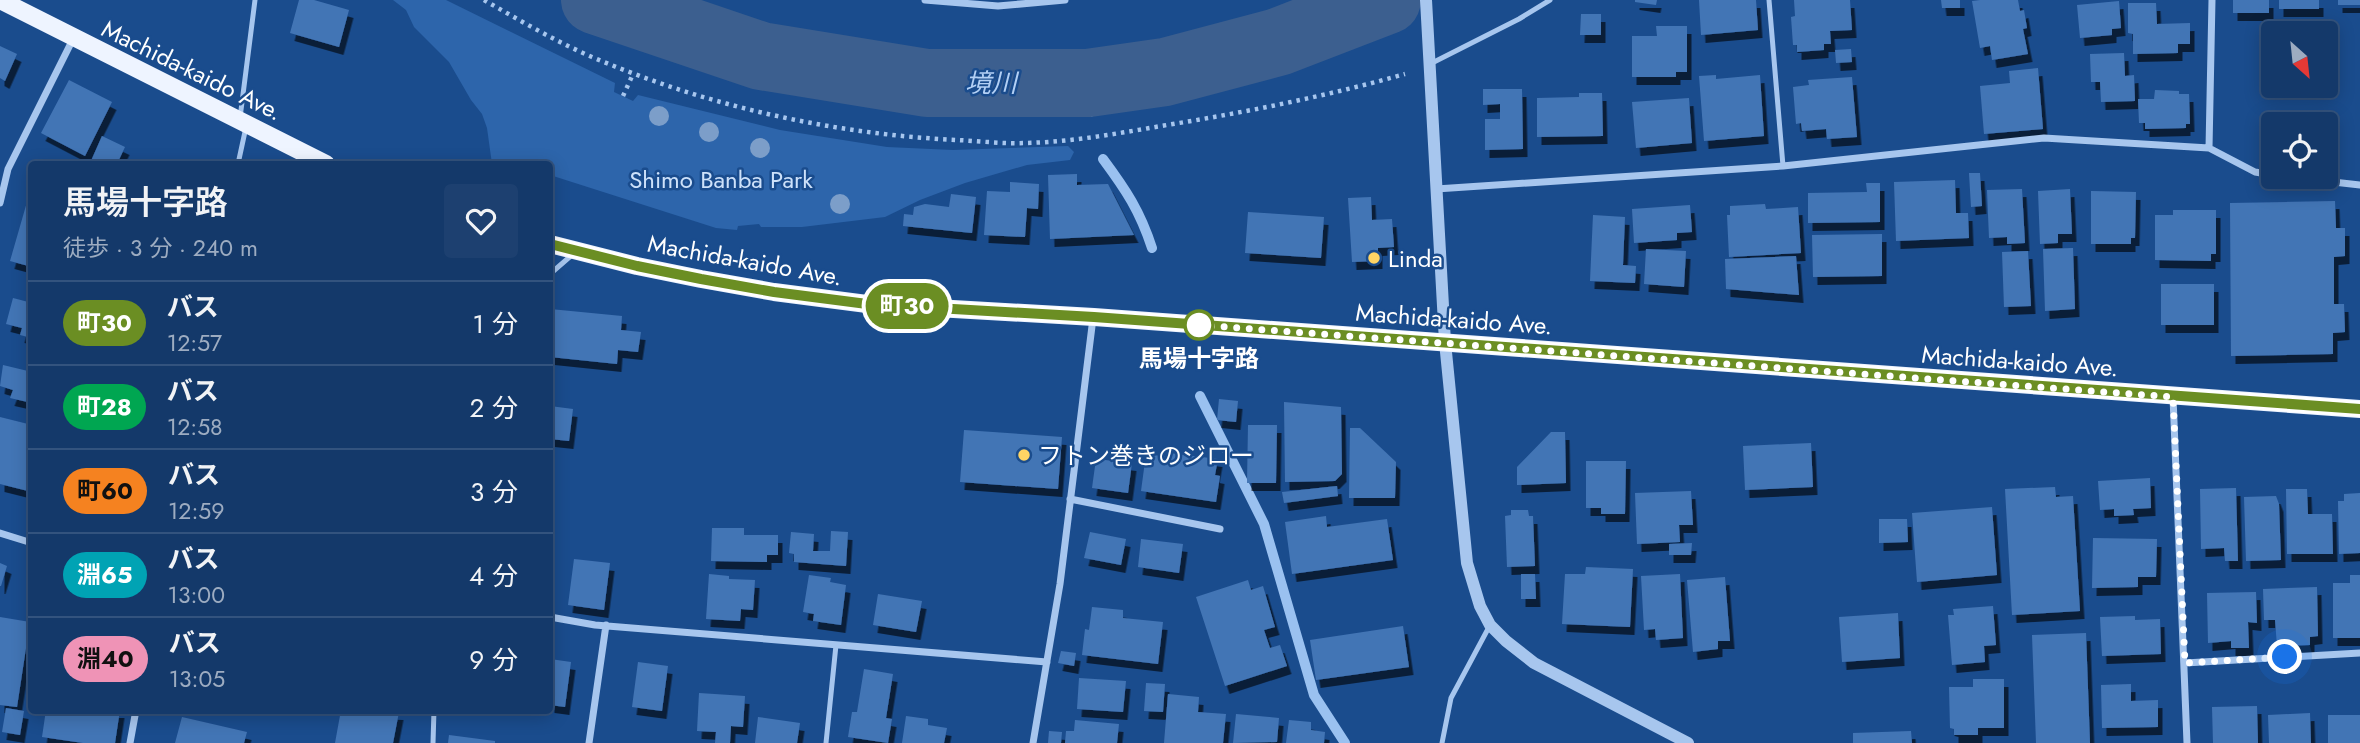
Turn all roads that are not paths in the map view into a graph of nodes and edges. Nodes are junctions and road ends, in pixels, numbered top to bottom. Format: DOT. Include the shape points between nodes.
graph roads {
  1 [pos="0,0"];
  2 [pos="255,0"];
  3 [pos="925,0"];
  4 [pos="1065,0"];
  5 [pos="1426,0"];
  6 [pos="1550,0"];
  7 [pos="1769,0"];
  8 [pos="2212,0"];
  9 [pos="73,39"];
  10 [pos="1429,65"];
  11 [pos="243,122"];
  12 [pos="2209,148"];
  13 [pos="238,161"];
  14 [pos="317,161"];
  15 [pos="1783,166"];
  16 [pos="2261,173"];
  17 [pos="2338,183"];
  18 [pos="2360,186"];
  19 [pos="1436,190"];
  20 [pos="0,203"];
  21 [pos="553,245"];
  22 [pos="575,251"];
  23 [pos="553,271"];
  24 [pos="1094,317"];
  25 [pos="1445,342"];
  26 [pos="2173,397"];
  27 [pos="2360,409"];
  28 [pos="1070,499"];
  29 [pos="1220,529"];
  30 [pos="0,533"];
  31 [pos="28,542"];
  32 [pos="553,617"];
  33 [pos="606,625"];
  34 [pos="1490,625"];
  35 [pos="836,645"];
  36 [pos="2360,653"];
  37 [pos="1047,662"];
  38 [pos="2185,663"];
  39 [pos="135,714"];
  40 [pos="434,714"];
  41 [pos="130,743"];
  42 [pos="433,743"];
  43 [pos="589,743"];
  44 [pos="826,743"];
  45 [pos="1033,743"];
  46 [pos="1442,743"];
  47 [pos="1688,743"];
  48 [pos="2187,743"];
  1 -- 9 [label="main road, Machida-kaido Ave."];
  2 -- 11 [label="lane"];
  3 -- 4 [label="street" via="998,6"];
  5 -- 10 [label="street"];
  6 -- 10 [label="lane"];
  7 -- 15 [label="lane"];
  8 -- 12 [label="street"];
  9 -- 11 [label="main road, Machida-kaido Ave."];
  9 -- 20 [label="street" via="8,169"];
  10 -- 19 [label="street"];
  11 -- 13 [label="lane"];
  11 -- 14 [label="main road, Machida-kaido Ave."];
  12 -- 15 [label="street" via="2045,138"];
  12 -- 16 [label="street"];
  15 -- 19 [label="street"];
  17 -- 18 [label="street"];
  19 -- 25 [label="street"];
  21 -- 22 [label="main road, Machida-kaido Ave."];
  22 -- 23 [label="lane"];
  22 -- 24 [label="main road, Machida-kaido Ave." via="774,292 867,304"];
  24 -- 25 [label="main road, Machida-kaido Ave."];
  24 -- 28 [label="street"];
  25 -- 26 [label="main road, Machida-kaido Ave."];
  25 -- 34 [label="street" via="1467,563"];
  26 -- 27 [label="main road, Machida-kaido Ave."];
  26 -- 38 [label="street"];
  28 -- 29 [label="street"];
  28 -- 37 [label="street"];
  30 -- 31 [label="street"];
  32 -- 33 [label="street"];
  33 -- 35 [label="street"];
  33 -- 43 [label="street"];
  34 -- 46 [label="lane" via="1451,698"];
  34 -- 47 [label="street" via="1534,663"];
  35 -- 37 [label="street"];
  35 -- 44 [label="lane"];
  36 -- 38 [label="street"];
  37 -- 45 [label="street"];
  38 -- 48 [label="street"];
  39 -- 41 [label="street"];
  40 -- 42 [label="lane"];
}
